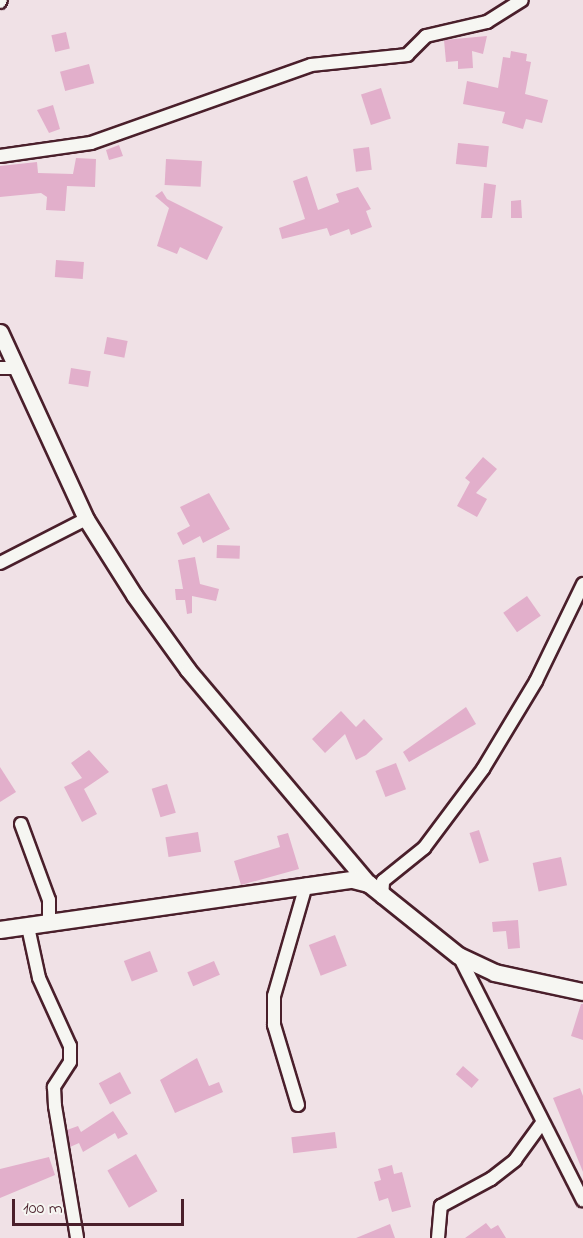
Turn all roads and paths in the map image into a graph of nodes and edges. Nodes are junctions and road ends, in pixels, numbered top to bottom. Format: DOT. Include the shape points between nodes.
graph roads {
  1 [pos="522,0"];
  2 [pos="0,156"];
  3 [pos="0,332"];
  4 [pos="8,368"];
  5 [pos="86,519"];
  6 [pos="0,563"];
  7 [pos="583,585"];
  8 [pos="21,824"];
  9 [pos="369,884"];
  10 [pos="306,885"];
  11 [pos="382,897"];
  12 [pos="49,924"];
  13 [pos="28,927"];
  14 [pos="0,930"];
  15 [pos="459,956"];
  16 [pos="583,992"];
  17 [pos="298,1105"];
  18 [pos="542,1123"];
  19 [pos="583,1200"];
  20 [pos="77,1238"];
  21 [pos="438,1238"];
  1 -- 2 [label="street" via="487,22 426,36 407,55 311,65 101,140"];
  3 -- 4 [label="street"];
  4 -- 5 [label="street"];
  5 -- 6 [label="street"];
  5 -- 9 [label="street" via="188,670"];
  7 -- 11 [label="street" via="536,681 483,769 424,848 383,881"];
  8 -- 12 [label="street" via="50,900"];
  9 -- 10 [label="main road" via="353,880"];
  9 -- 11 [label="main road"];
  10 -- 12 [label="main road"];
  10 -- 17 [label="street" via="274,996 274,1025"];
  11 -- 15 [label="main road"];
  12 -- 13 [label="main road"];
  13 -- 14 [label="main road"];
  13 -- 20 [label="street" via="39,978 70,1046 70,1062 54,1087"];
  15 -- 16 [label="main road" via="495,973"];
  15 -- 18 [label="street"];
  18 -- 19 [label="street"];
  18 -- 21 [label="street" via="515,1160 491,1179 441,1206"];
}
